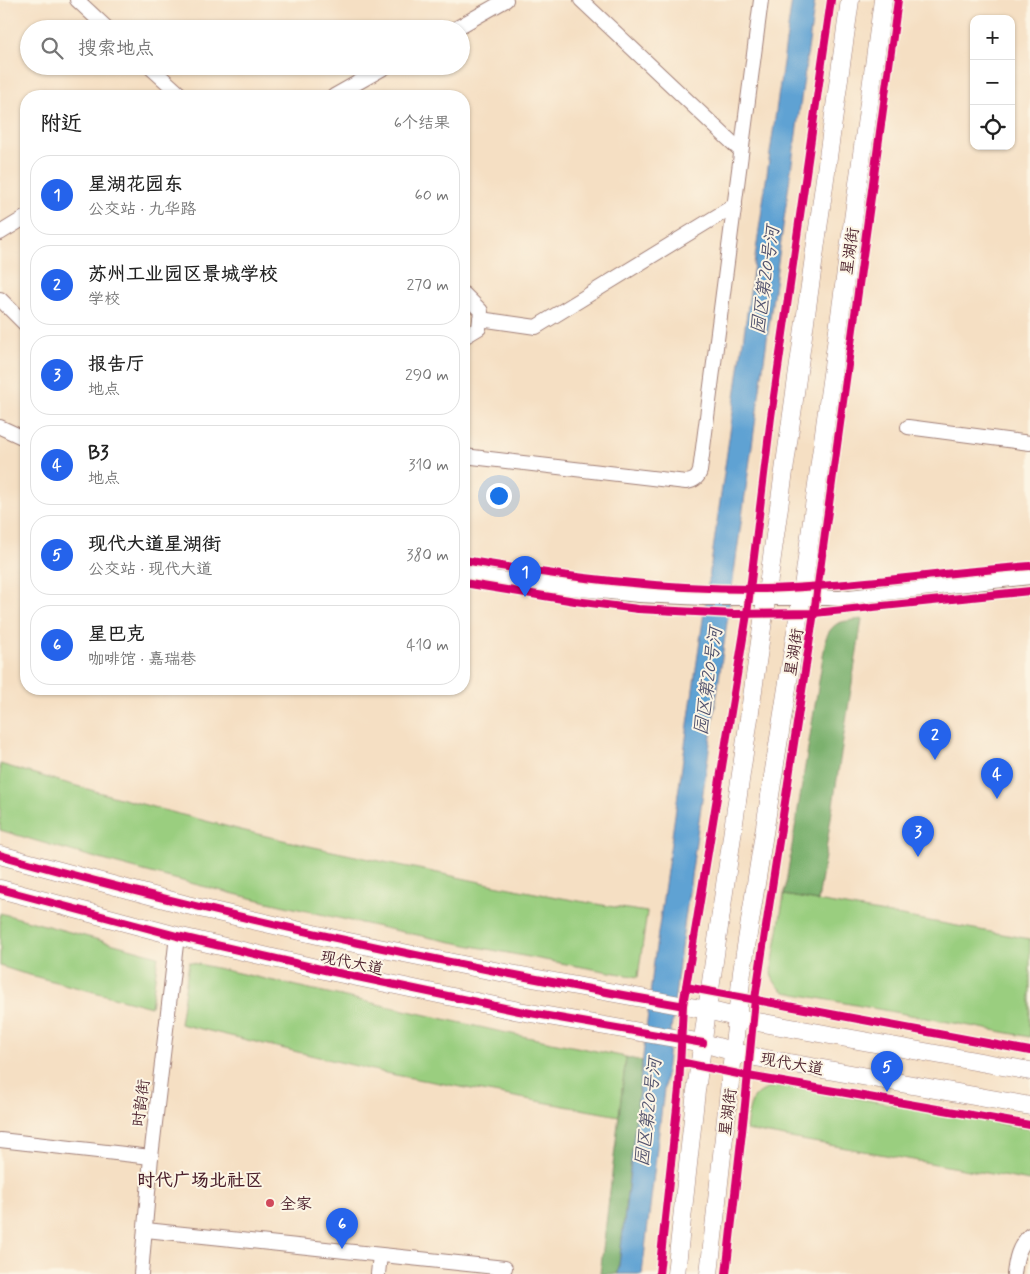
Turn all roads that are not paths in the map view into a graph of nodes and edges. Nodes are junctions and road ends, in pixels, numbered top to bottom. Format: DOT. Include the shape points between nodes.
graph roads {
  1 [pos="77,0"];
  2 [pos="506,0"];
  3 [pos="581,0"];
  4 [pos="761,0"];
  5 [pos="850,0"];
  6 [pos="883,0"];
  7 [pos="98,20"];
  8 [pos="470,20"];
  9 [pos="159,75"];
  10 [pos="372,75"];
  11 [pos="175,90"];
  12 [pos="345,90"];
  13 [pos="741,151"];
  14 [pos="735,205"];
  15 [pos="20,221"];
  16 [pos="0,233"];
  17 [pos="0,300"];
  18 [pos="470,300"];
  19 [pos="20,319"];
  20 [pos="480,319"];
  21 [pos="470,333"];
  22 [pos="0,427"];
  23 [pos="908,427"];
  24 [pos="20,436"];
  25 [pos="1030,443"];
  26 [pos="470,457"];
  27 [pos="470,573"];
  28 [pos="1030,577"];
  29 [pos="766,598"];
  30 [pos="801,599"];
  31 [pos="0,855"];
  32 [pos="0,889"];
  33 [pos="177,936"];
  34 [pos="707,1010"];
  35 [pos="737,1018"];
  36 [pos="703,1043"];
  37 [pos="733,1051"];
  38 [pos="1030,1071"];
  39 [pos="1030,1106"];
  40 [pos="0,1140"];
  41 [pos="151,1157"];
  42 [pos="146,1230"];
  43 [pos="1030,1236"];
  44 [pos="380,1255"];
  45 [pos="505,1268"];
  46 [pos="141,1274"];
  47 [pos="378,1274"];
  48 [pos="676,1274"];
  49 [pos="708,1274"];
  50 [pos="1014,1274"];
  1 -- 7 [label="street"];
  2 -- 8 [label="street"];
  3 -- 13 [label="street"];
  4 -- 13 [label="street"];
  5 -- 29 [label="main road, 星湖街"];
  6 -- 30 [label="main road, 星湖街"];
  9 -- 11 [label="street"];
  10 -- 12 [label="street"];
  13 -- 14 [label="street"];
  14 -- 20 [label="street" via="536,327"];
  14 -- 26 [label="street" via="698,477 686,482"];
  15 -- 16 [label="street"];
  17 -- 19 [label="street"];
  18 -- 20 [label="street" via="481,311"];
  20 -- 21 [label="street" via="479,328"];
  22 -- 24 [label="street"];
  23 -- 25 [label="street"];
  27 -- 29 [label="street" via="639,595"];
  28 -- 30 [label="street" via="840,598"];
  29 -- 30 [label="street"];
  29 -- 34 [label="main road, 星湖街"];
  30 -- 35 [label="main road, 星湖街"];
  31 -- 34 [label="main road, 现代大道" via="290,929"];
  32 -- 33 [label="main road, 现代大道"];
  33 -- 36 [label="main road, 现代大道" via="519,1011"];
  33 -- 41 [label="street, 时韵街"];
  34 -- 35 [label="main road, 现代大道"];
  34 -- 36 [label="main road, 星湖街"];
  35 -- 37 [label="main road, 星湖街"];
  35 -- 38 [label="main road, 现代大道"];
  36 -- 37 [label="main road, 现代大道"];
  36 -- 48 [label="main road, 星湖街"];
  37 -- 39 [label="main road, 现代大道"];
  37 -- 49 [label="main road, 星湖街"];
  40 -- 41 [label="street"];
  41 -- 42 [label="street, 时韵街"];
  42 -- 44 [label="street"];
  42 -- 46 [label="street, 时韵街"];
  43 -- 50 [label="street" via="1018,1252"];
  44 -- 45 [label="street"];
  44 -- 47 [label="street"];
}
